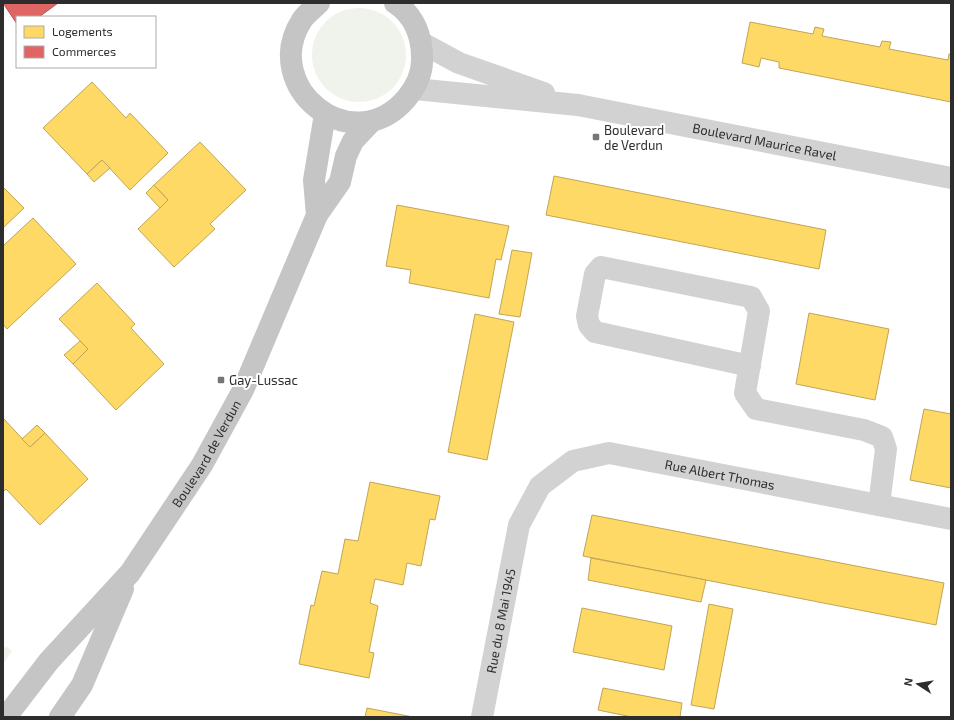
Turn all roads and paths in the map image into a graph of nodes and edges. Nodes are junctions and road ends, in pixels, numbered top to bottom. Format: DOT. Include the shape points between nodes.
graph roads {
  1 [pos="319,3"];
  2 [pos="399,4"];
  3 [pos="422,43"];
  4 [pos="415,89"];
  5 [pos="578,105"];
  6 [pos="325,114"];
  7 [pos="372,121"];
  8 [pos="951,178"];
  9 [pos="317,215"];
  10 [pos="750,366"];
  11 [pos="879,505"];
  12 [pos="951,519"];
  13 [pos="519,525"];
  14 [pos="130,573"];
  15 [pos="6,717"];
  16 [pos="60,717"];
  17 [pos="482,717"];
  1 -- 6 [label="main road" via="302,20 293,44 292,60 295,76 302,91 312,104"];
  2 -- 3 [label="main road" via="415,23"];
  3 -- 4 [label="main road" via="423,66"];
  3 -- 5 [label="street, Boulevard Maurice Ravel" via="459,63"];
  4 -- 5 [label="street, Boulevard Maurice Ravel"];
  4 -- 7 [label="main road" via="397,110"];
  5 -- 8 [label="street, Boulevard Maurice Ravel"];
  6 -- 7 [label="main road" via="350,122"];
  6 -- 9 [label="main road, Boulevard de Verdun" via="314,180"];
  7 -- 9 [label="main road, Boulevard de Verdun" via="354,141 346,156 340,182"];
  9 -- 14 [label="main road, Boulevard de Verdun" via="243,390 202,464"];
  10 -- 10 [label="street" via="758,310 751,297 601,267 595,274 587,316 589,325 596,332"];
  10 -- 11 [label="street" via="745,393 756,408 864,430 882,437 886,449"];
  11 -- 12 [label="street, Rue Albert Thomas"];
  11 -- 13 [label="street, Rue Albert Thomas" via="609,453 573,461 540,486"];
  13 -- 17 [label="street, Rue du 8 Mai 1945"];
  14 -- 15 [label="main road, Boulevard de Verdun" via="49,660"];
  14 -- 16 [label="main road, Boulevard de Verdun" via="82,685"];
}
